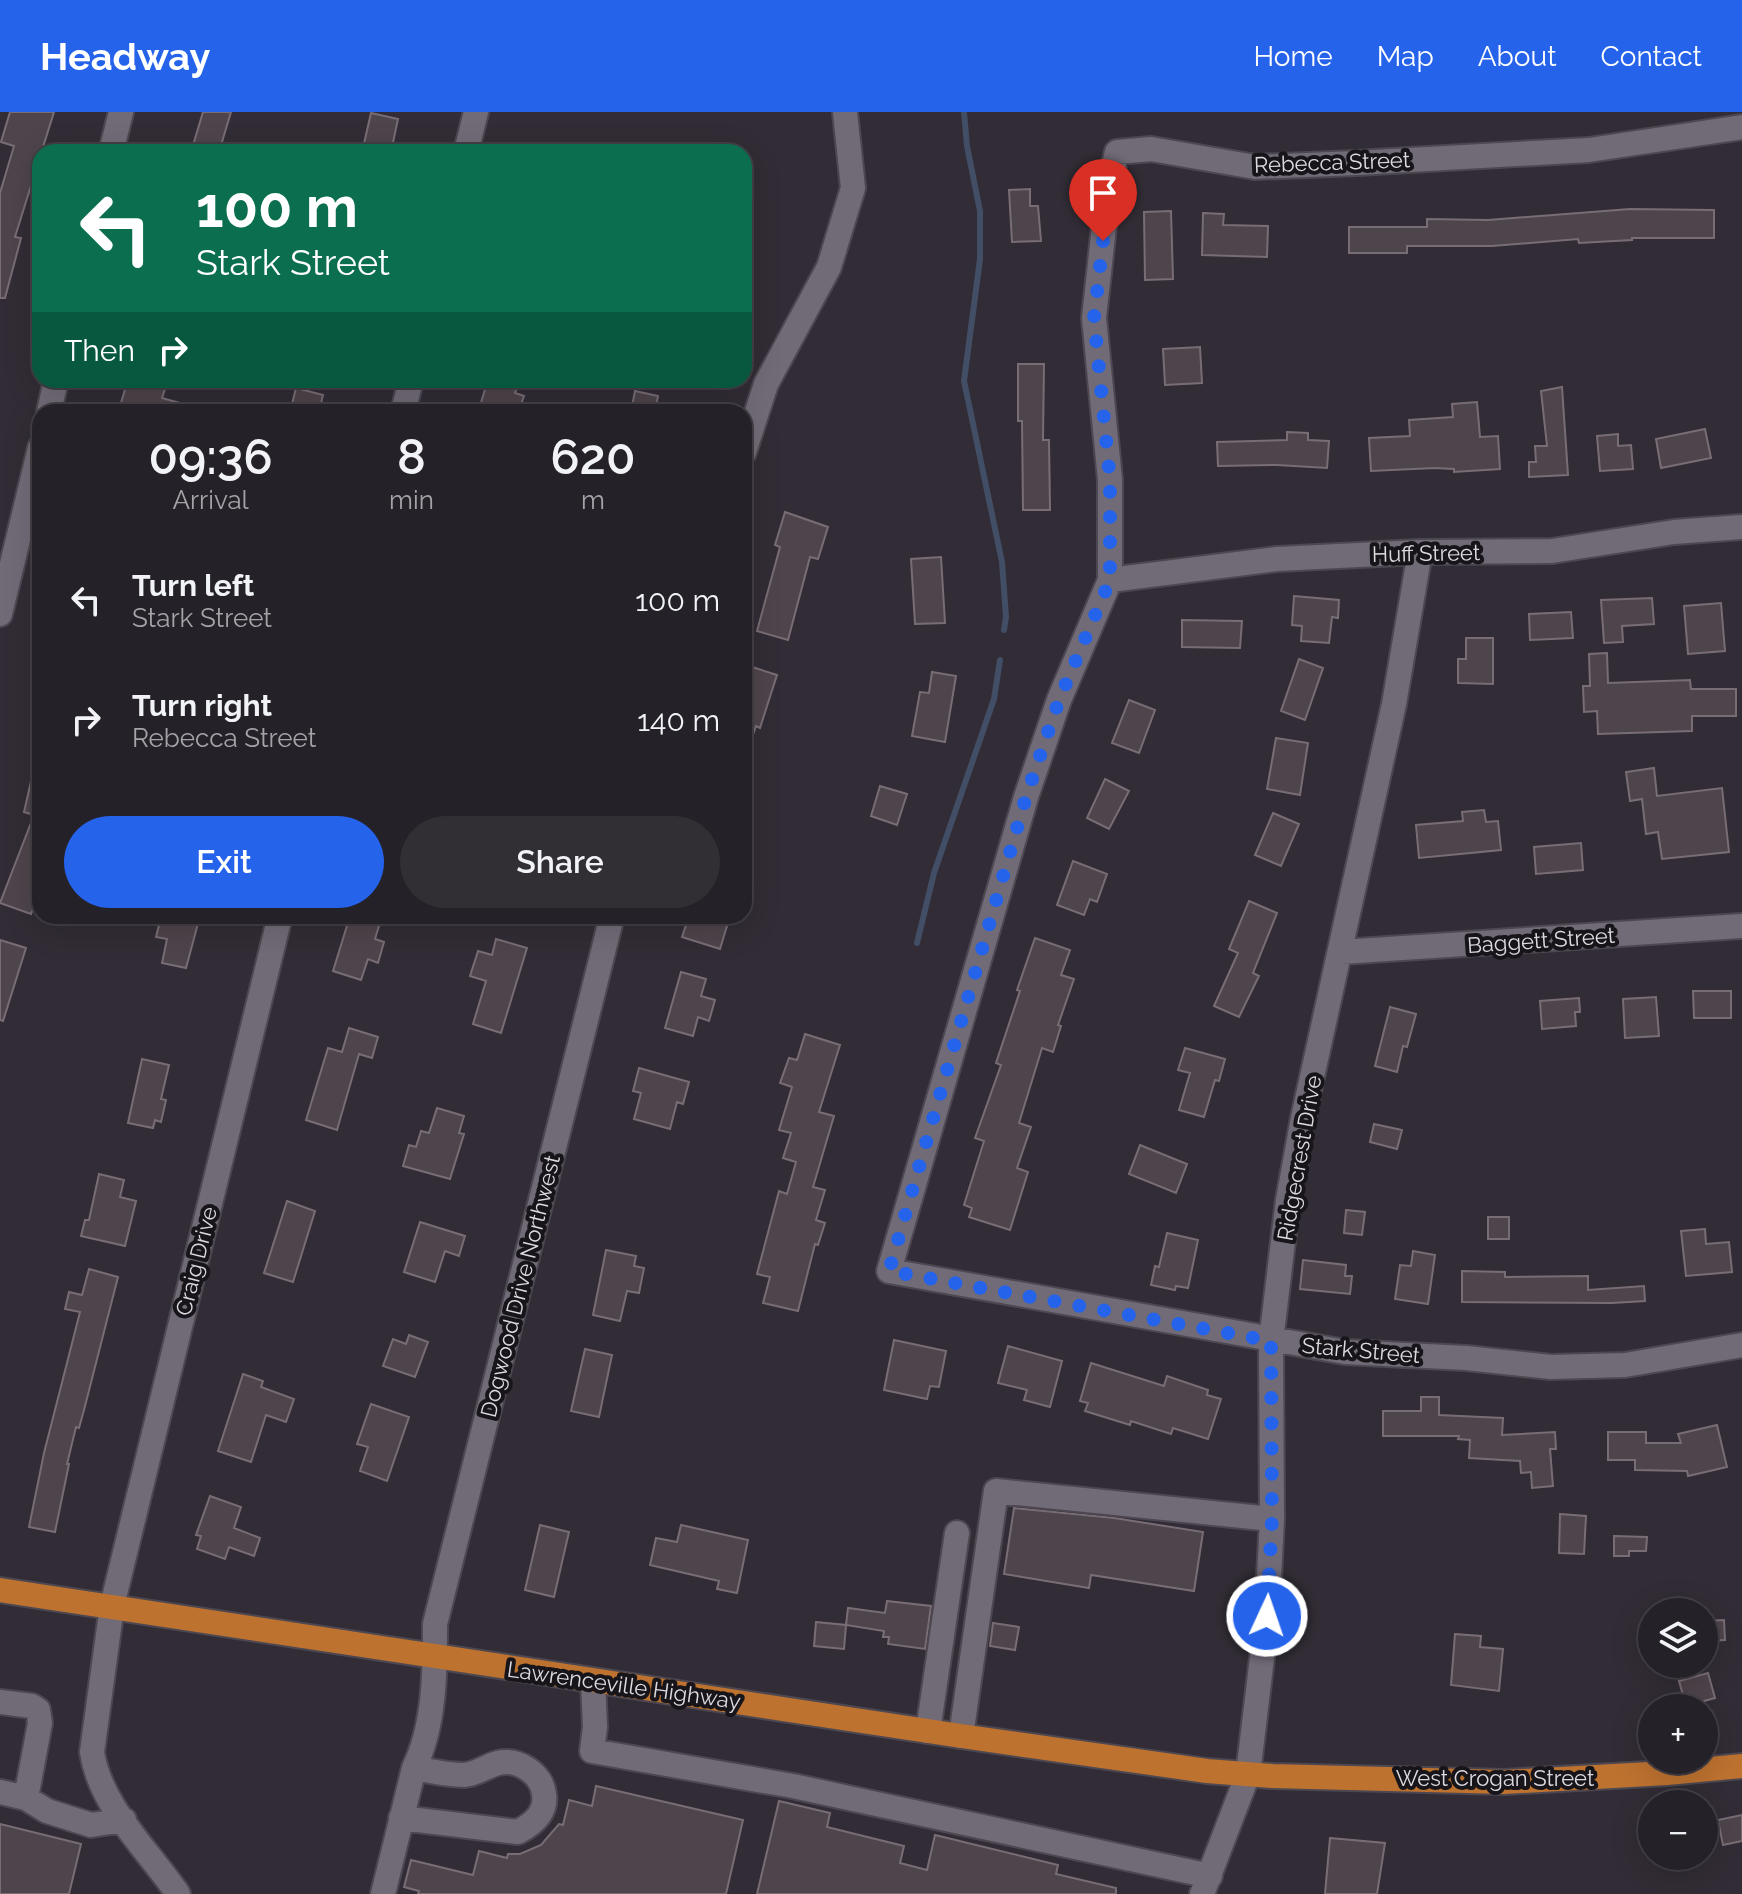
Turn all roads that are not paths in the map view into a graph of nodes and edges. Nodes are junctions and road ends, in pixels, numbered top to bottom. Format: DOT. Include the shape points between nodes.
graph roads {
  1 [pos="121,112"];
  2 [pos="476,112"];
  3 [pos="845,112"];
  4 [pos="1742,127"];
  5 [pos="113,144"];
  6 [pos="468,144"];
  7 [pos="752,427"];
  8 [pos="32,481"];
  9 [pos="1742,527"];
  10 [pos="1420,552"];
  11 [pos="1110,580"];
  12 [pos="0,614"];
  13 [pos="278,924"];
  14 [pos="603,924"];
  15 [pos="1742,926"];
  16 [pos="1341,952"];
  17 [pos="889,1271"];
  18 [pos="1271,1341"];
  19 [pos="1742,1345"];
  20 [pos="1272,1519"];
  21 [pos="957,1533"];
  22 [pos="0,1590"];
  23 [pos="112,1606"];
  24 [pos="435,1657"];
  25 [pos="593,1681"];
  26 [pos="0,1702"];
  27 [pos="928,1731"];
  28 [pos="961,1736"];
  29 [pos="1742,1766"];
  30 [pos="414,1768"];
  31 [pos="1248,1774"];
  32 [pos="0,1792"];
  33 [pos="26,1798"];
  34 [pos="401,1818"];
  35 [pos="124,1820"];
  36 [pos="159,1867"];
  37 [pos="1206,1885"];
  38 [pos="157,1894"];
  39 [pos="178,1894"];
  40 [pos="383,1894"];
  1 -- 5 [label="street"];
  2 -- 6 [label="street"];
  3 -- 7 [label="street" via="853,188 829,267 766,384"];
  4 -- 11 [label="street, Rebecca Street" via="1589,150 1342,164 1255,167 1151,149 1117,152 1094,318 1110,480"];
  8 -- 12 [label="street"];
  9 -- 10 [label="street, Huff Street" via="1552,551"];
  10 -- 11 [label="street, Huff Street" via="1277,559"];
  10 -- 16 [label="street, Ridgecrest Drive" via="1399,679"];
  11 -- 17 [label="street, Rebecca Street" via="1059,700 1026,797"];
  13 -- 23 [label="street, Craig Drive"];
  14 -- 24 [label="street, Dogwood Drive Northwest" via="435,1624"];
  15 -- 16 [label="street, Baggett Street"];
  16 -- 18 [label="street, Ridgecrest Drive" via="1288,1200"];
  17 -- 18 [label="street, Stark Street"];
  18 -- 19 [label="street, Stark Street" via="1345,1352 1551,1367 1625,1365"];
  18 -- 20 [label="street, Ridgecrest Drive"];
  20 -- 28 [label="street" via="996,1491"];
  20 -- 31 [label="street, Ridgecrest Drive" via="1267,1616"];
  21 -- 27 [label="street"];
  22 -- 23 [label="main road, Lawrenceville Highway"];
  23 -- 24 [label="main road, Lawrenceville Highway"];
  23 -- 35 [label="street, Craig Drive" via="92,1752 95,1769"];
  24 -- 25 [label="main road, Lawrenceville Highway"];
  24 -- 30 [label="street, Dogwood Drive Northwest" via="423,1749"];
  25 -- 27 [label="main road, Lawrenceville Highway"];
  25 -- 37 [label="street" via="592,1751 793,1786"];
  26 -- 33 [label="street" via="38,1710"];
  27 -- 28 [label="main road, Lawrenceville Highway"];
  28 -- 31 [label="main road, Lawrenceville Highway"];
  29 -- 31 [label="main road, West Crogan Street" via="1504,1782"];
  30 -- 34 [label="street, Dogwood Drive Northwest"];
  30 -- 34 [label="street" via="462,1775 512,1762 540,1782 544,1805 540,1816 518,1832"];
  31 -- 37 [label="street, Ridgecrest Drive"];
  32 -- 33 [label="street"];
  33 -- 35 [label="street" via="91,1825"];
  34 -- 40 [label="street, Dogwood Drive Northwest"];
  35 -- 36 [label="street, Craig Drive"];
  36 -- 38 [label="street"];
  36 -- 39 [label="street, Craig Drive"];
}
